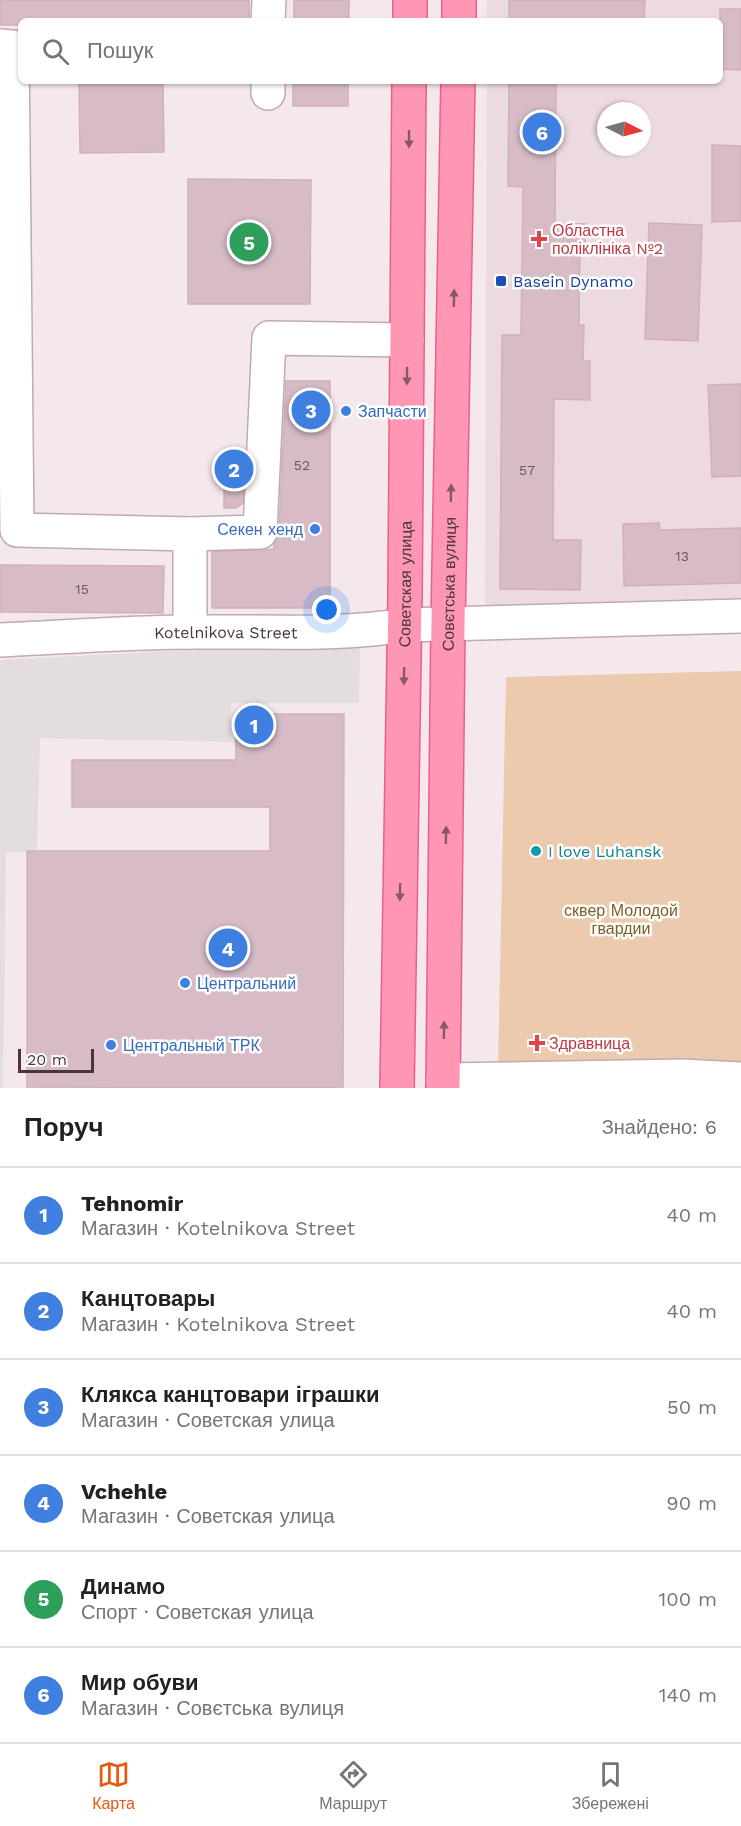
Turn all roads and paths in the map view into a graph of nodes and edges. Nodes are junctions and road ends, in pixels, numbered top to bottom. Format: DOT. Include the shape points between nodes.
graph roads {
  1 [pos="268,0"];
  2 [pos="410,0"];
  3 [pos="459,0"];
  4 [pos="268,18"];
  5 [pos="410,18"];
  6 [pos="459,18"];
  7 [pos="0,46"];
  8 [pos="409,84"];
  9 [pos="458,84"];
  10 [pos="407,340"];
  11 [pos="190,534"];
  12 [pos="741,616"];
  13 [pos="448,624"];
  14 [pos="405,625"];
  15 [pos="190,632"];
  16 [pos="0,640"];
  17 [pos="741,1079"];
  18 [pos="443,1084"];
  19 [pos="397,1088"];
  1 -- 4 [label="street"];
  2 -- 5 [label="main road"];
  3 -- 6 [label="main road"];
  7 -- 11 [label="street" via="12,47 17,530"];
  8 -- 10 [label="main road, Советская улица, one-way"];
  13 -- 9 [label="main road, Совєтська вулиця, one-way"];
  10 -- 11 [label="street" via="269,338 260,532"];
  10 -- 14 [label="main road, Советская улица, one-way"];
  11 -- 15 [label="street"];
  12 -- 13 [label="street, Kotelnikova Street"];
  13 -- 14 [label="street, Kotelnikova Street"];
  18 -- 13 [label="main road, Совєтська вулиця, one-way"];
  14 -- 15 [label="street, Kotelnikova Street" via="334,631"];
  14 -- 19 [label="main road, Советская улица, one-way"];
  15 -- 16 [label="street, Kotelnikova Street"];
  17 -- 18 [label="street" via="682,1076"];
}
